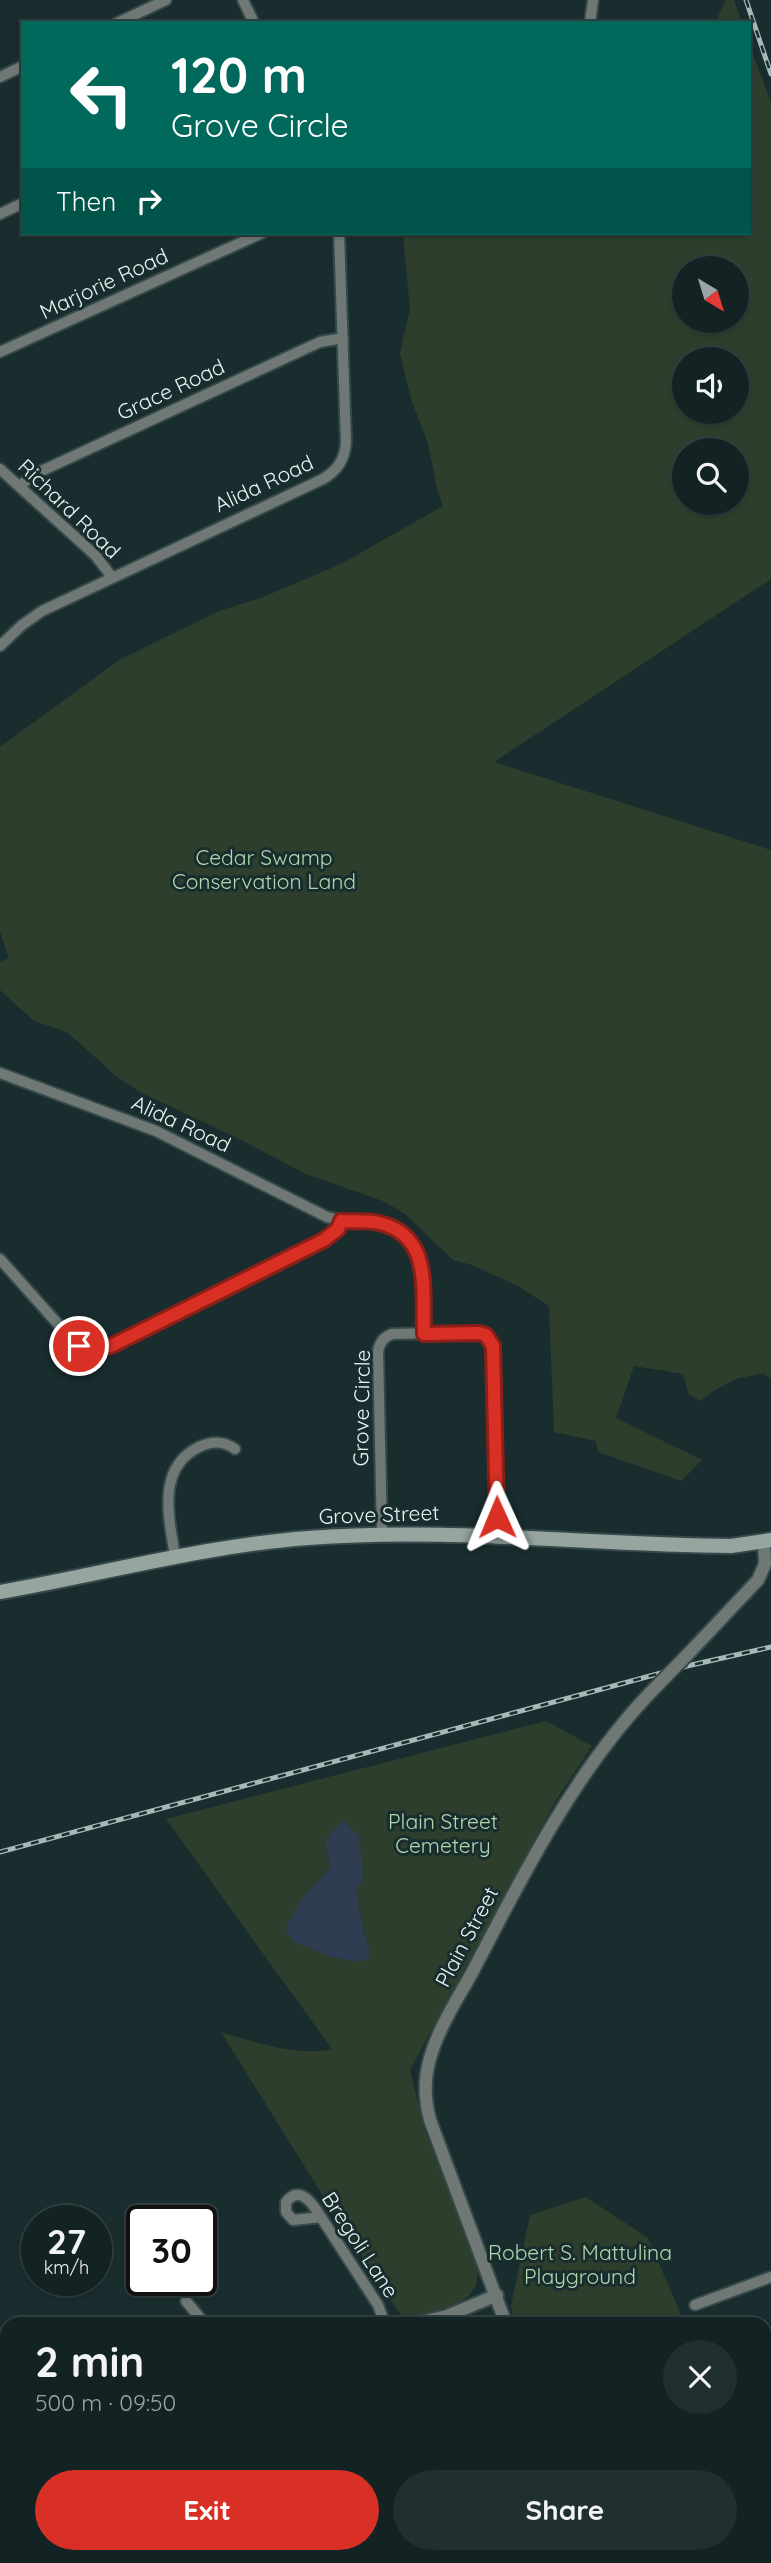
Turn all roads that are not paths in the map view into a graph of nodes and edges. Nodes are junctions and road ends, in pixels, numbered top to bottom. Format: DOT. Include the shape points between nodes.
graph roads {
  1 [pos="166,0"];
  2 [pos="243,0"];
  3 [pos="593,0"];
  4 [pos="121,21"];
  5 [pos="253,21"];
  6 [pos="590,21"];
  7 [pos="21,67"];
  8 [pos="0,77"];
  9 [pos="21,204"];
  10 [pos="0,214"];
  11 [pos="258,235"];
  12 [pos="339,235"];
  13 [pos="343,338"];
  14 [pos="0,352"];
  15 [pos="0,469"];
  16 [pos="19,486"];
  17 [pos="112,577"];
  18 [pos="0,646"];
  19 [pos="0,1073"];
  20 [pos="341,1221"];
  21 [pos="0,1259"];
  22 [pos="424,1334"];
  23 [pos="235,1449"];
  24 [pos="382,1534"];
  25 [pos="497,1535"];
  26 [pos="767,1541"];
  27 [pos="175,1556"];
  28 [pos="0,1592"];
  29 [pos="321,2217"];
  30 [pos="771,2277"];
  31 [pos="497,2295"];
  32 [pos="186,2301"];
  33 [pos="695,2305"];
  34 [pos="199,2317"];
  35 [pos="383,2317"];
  36 [pos="439,2317"];
  37 [pos="504,2317"];
  1 -- 4 [label="street"];
  2 -- 5 [label="street"];
  3 -- 6 [label="street"];
  7 -- 8 [label="street"];
  9 -- 10 [label="street"];
  11 -- 14 [label="street, Marjorie Road"];
  12 -- 13 [label="street, Alida Road"];
  13 -- 16 [label="street, Grace Road" via="320,342 37,473"];
  13 -- 17 [label="street, Alida Road" via="346,442 335,470"];
  15 -- 16 [label="street, Richard Road"];
  16 -- 17 [label="street, Richard Road" via="95,555"];
  17 -- 18 [label="street, Alida Road" via="42,611"];
  19 -- 20 [label="street, Alida Road" via="156,1130"];
  20 -- 21 [label="street" via="324,1240 97,1350 74,1342"];
  20 -- 22 [label="street, Alida Road" via="381,1223 411,1240 420,1260"];
  22 -- 24 [label="street, Grove Circle" via="388,1336 378,1348"];
  22 -- 25 [label="street, Grove Circle" via="479,1333 493,1346"];
  23 -- 27 [label="street" via="221,1443 203,1445 174,1471 167,1500"];
  24 -- 25 [label="main road, Grove Street"];
  24 -- 27 [label="main road, Grove Street" via="281,1540"];
  25 -- 26 [label="main road, Grove Street" via="723,1546"];
  26 -- 31 [label="street, Plain Street, bridge" via="758,1580 609,1741 481,1955 428,2066 425,2090 430,2120"];
  27 -- 28 [label="main road, Grove Street"];
  29 -- 29 [label="street, Bregoli Lane" via="306,2197 295,2195 285,2206 289,2217 298,2221"];
  29 -- 35 [label="street, Bregoli Lane"];
  30 -- 33 [label="street"];
  31 -- 36 [label="street"];
  31 -- 37 [label="street, Plain Street"];
  32 -- 34 [label="street"];
}
